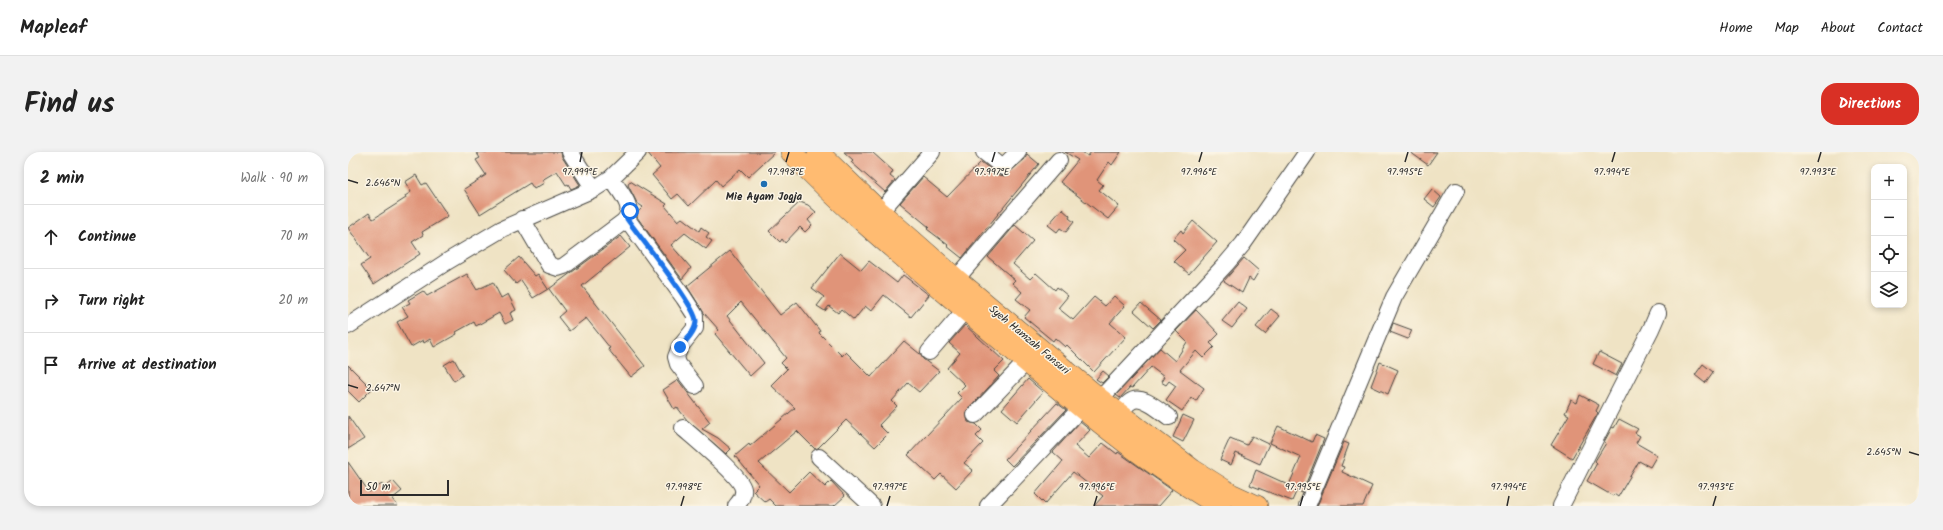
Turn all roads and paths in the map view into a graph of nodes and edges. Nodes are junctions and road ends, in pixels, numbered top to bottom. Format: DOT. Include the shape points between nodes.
graph roads {
  1 [pos="570,152"];
  2 [pos="638,152"];
  3 [pos="791,152"];
  4 [pos="818,152"];
  5 [pos="932,152"];
  6 [pos="984,152"];
  7 [pos="1018,152"];
  8 [pos="1307,152"];
  9 [pos="1058,155"];
  10 [pos="611,178"];
  11 [pos="594,189"];
  12 [pos="1456,190"];
  13 [pos="880,212"];
  14 [pos="627,219"];
  15 [pos="522,220"];
  16 [pos="956,279"];
  17 [pos="965,310"];
  18 [pos="1658,313"];
  19 [pos="348,326"];
  20 [pos="929,352"];
  21 [pos="1026,362"];
  22 [pos="695,386"];
  23 [pos="1090,403"];
  24 [pos="975,415"];
  25 [pos="1120,415"];
  26 [pos="1169,417"];
  27 [pos="683,428"];
  28 [pos="819,457"];
  29 [pos="736,506"];
  30 [pos="872,506"];
  31 [pos="990,506"];
  32 [pos="1220,506"];
  33 [pos="1257,506"];
  34 [pos="1307,506"];
  35 [pos="1561,506"];
  1 -- 11 [label="street"];
  2 -- 10 [label="street"];
  3 -- 17 [label="main road, Syeh Hamzah Fansuri" via="855,215"];
  4 -- 13 [label="main road, Syeh Hamzah Fansuri"];
  5 -- 13 [label="street"];
  6 -- 7 [label="street" via="1003,168"];
  8 -- 23 [label="street" via="1243,244"];
  9 -- 16 [label="street"];
  10 -- 11 [label="street"];
  10 -- 14 [label="street" via="630,207"];
  11 -- 15 [label="street"];
  12 -- 34 [label="street" via="1394,297"];
  13 -- 16 [label="main road, Syeh Hamzah Fansuri"];
  14 -- 15 [label="street" via="558,268 549,265"];
  14 -- 22 [label="street" via="695,315 694,328 676,357 678,364"];
  15 -- 19 [label="street" via="448,261"];
  16 -- 23 [label="main road, Syeh Hamzah Fansuri"];
  17 -- 20 [label="street"];
  17 -- 21 [label="main road, Syeh Hamzah Fansuri"];
  18 -- 35 [label="street"];
  21 -- 23 [label="main road, Syeh Hamzah Fansuri"];
  21 -- 24 [label="street"];
  23 -- 25 [label="main road, Syeh Hamzah Fansuri"];
  23 -- 31 [label="street"];
  23 -- 32 [label="main road, Syeh Hamzah Fansuri" via="1183,485"];
  25 -- 26 [label="street" via="1129,402 1143,400"];
  25 -- 33 [label="main road, Syeh Hamzah Fansuri" via="1193,470 1231,494"];
  27 -- 29 [label="street" via="734,475 743,488 743,494"];
  28 -- 30 [label="street"];
}
